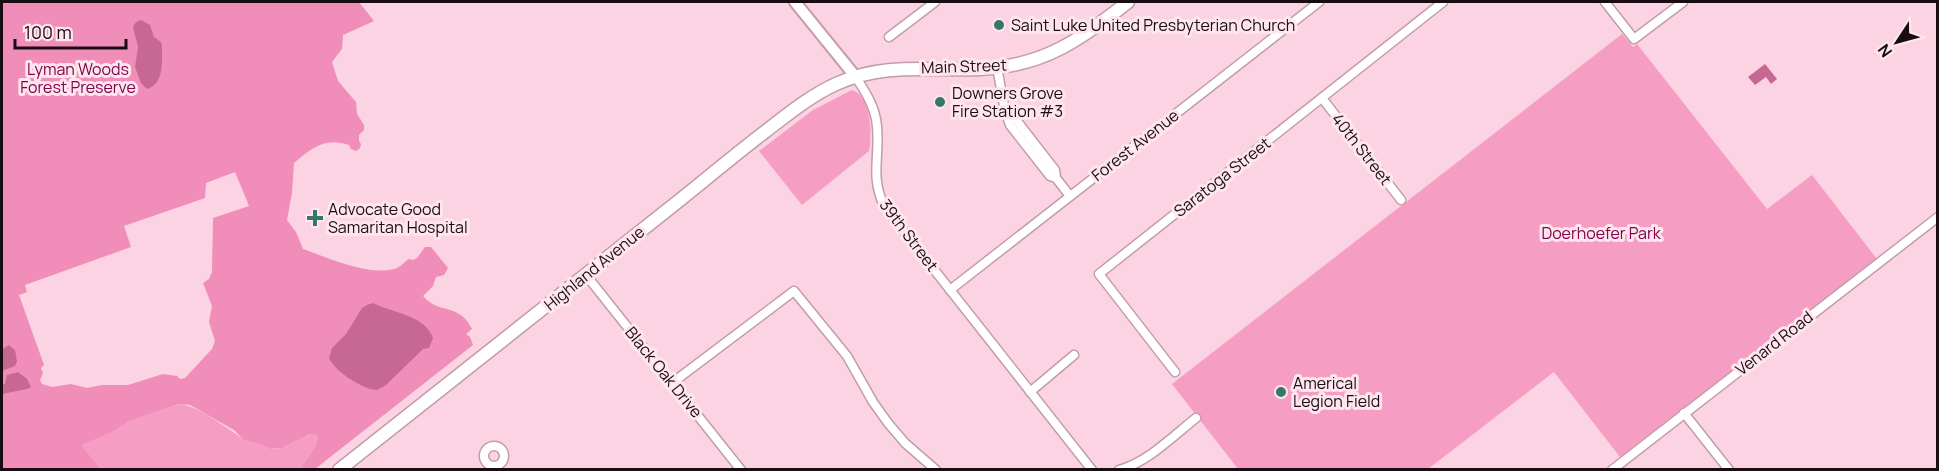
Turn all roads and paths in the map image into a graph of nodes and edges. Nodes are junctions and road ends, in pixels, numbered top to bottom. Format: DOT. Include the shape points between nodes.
graph roads {
  1 [pos="795,2"];
  2 [pos="935,2"];
  3 [pos="1128,2"];
  4 [pos="1319,2"];
  5 [pos="1443,2"];
  6 [pos="1605,2"];
  7 [pos="1683,2"];
  8 [pos="889,37"];
  9 [pos="998,67"];
  10 [pos="855,76"];
  11 [pos="1322,98"];
  12 [pos="1070,196"];
  13 [pos="1401,200"];
  14 [pos="1938,218"];
  15 [pos="586,275"];
  16 [pos="950,290"];
  17 [pos="1074,355"];
  18 [pos="1175,372"];
  19 [pos="672,383"];
  20 [pos="1030,392"];
  21 [pos="1684,413"];
  22 [pos="1196,418"];
  23 [pos="502,462"];
  24 [pos="339,470"];
  25 [pos="511,470"];
  26 [pos="741,470"];
  27 [pos="936,470"];
  28 [pos="1092,470"];
  29 [pos="1119,470"];
  30 [pos="1612,470"];
  31 [pos="1729,470"];
  1 -- 10 [label="street, 39th Street"];
  2 -- 8 [label="street"];
  3 -- 9 [label="main road, Main Street" via="1058,51"];
  4 -- 12 [label="street, Forest Avenue"];
  5 -- 11 [label="street, Saratoga Street"];
  6 -- 7 [label="street" via="1634,39"];
  9 -- 10 [label="main road, Main Street" via="894,68"];
  9 -- 12 [label="street" via="1011,124"];
  10 -- 15 [label="main road, Highland Avenue" via="797,106"];
  10 -- 16 [label="street, 39th Street" via="867,94 877,125 875,171 879,195"];
  11 -- 13 [label="street, 40th Street"];
  11 -- 18 [label="street, Saratoga Street" via="1099,274"];
  12 -- 16 [label="street, Forest Avenue"];
  14 -- 21 [label="street, Venard Road"];
  15 -- 19 [label="street, Black Oak Drive"];
  15 -- 24 [label="main road, Highland Avenue"];
  16 -- 20 [label="street, 39th Street"];
  17 -- 20 [label="street"];
  19 -- 26 [label="street, Black Oak Drive"];
  19 -- 27 [label="street" via="794,291 848,356 888,423"];
  20 -- 28 [label="street, 39th Street"];
  21 -- 30 [label="street, Venard Road"];
  21 -- 31 [label="street"];
  22 -- 29 [label="street" via="1147,456"];
  23 -- 25 [label="street"];
}
